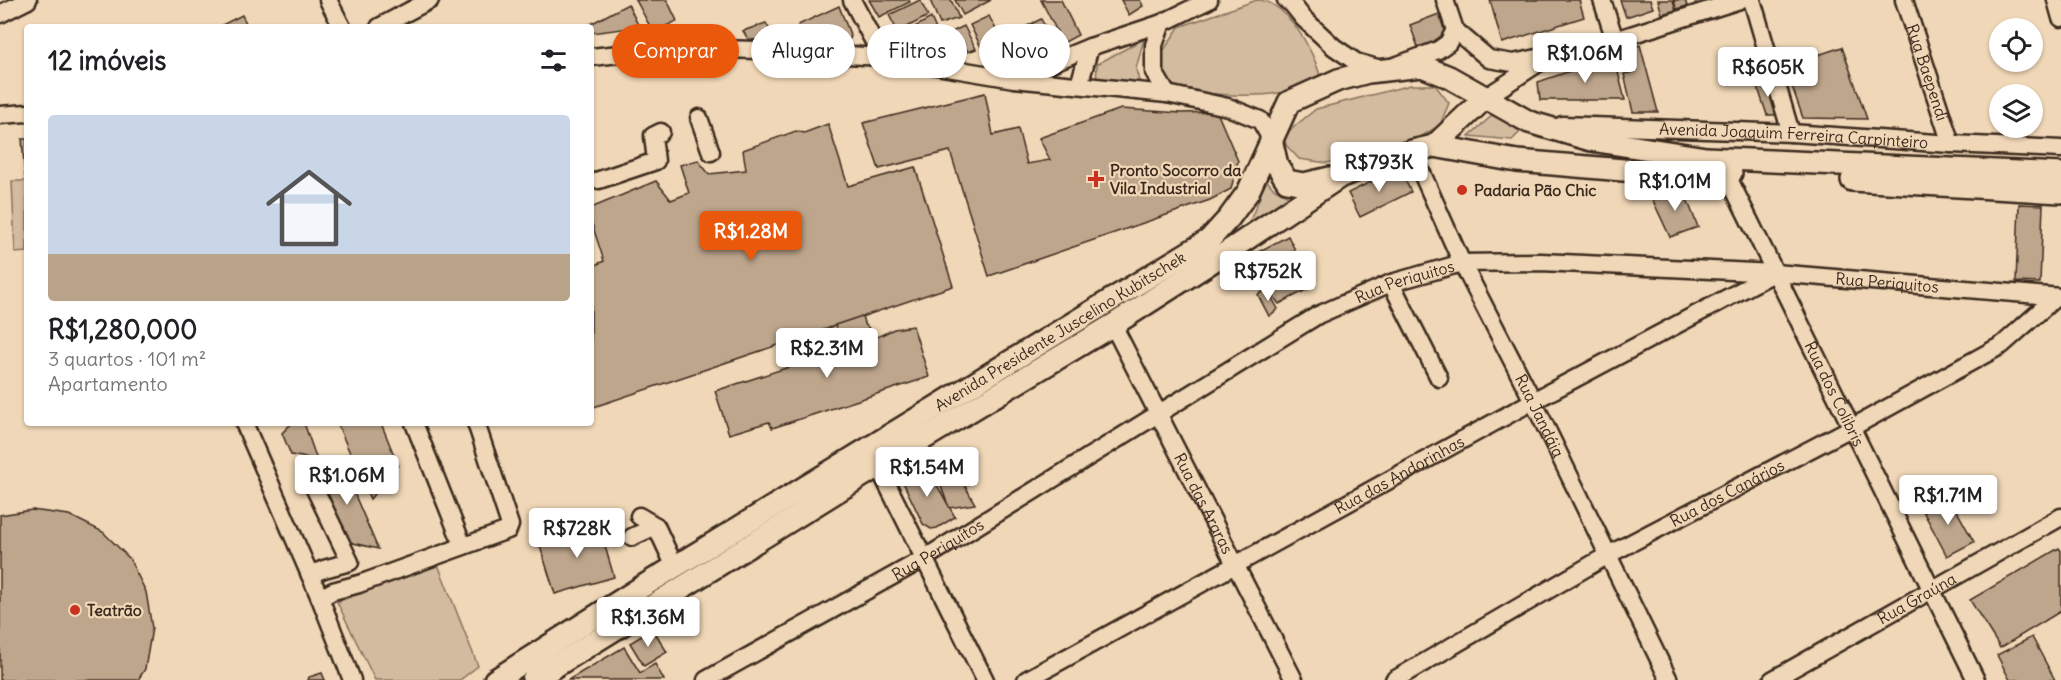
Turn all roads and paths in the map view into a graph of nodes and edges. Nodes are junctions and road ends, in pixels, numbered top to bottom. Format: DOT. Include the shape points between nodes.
graph roads {
  1 [pos="28,0"];
  2 [pos="328,0"];
  3 [pos="430,0"];
  4 [pos="852,0"];
  5 [pos="1209,0"];
  6 [pos="1286,0"];
  7 [pos="1445,0"];
  8 [pos="1602,0"];
  9 [pos="1740,0"];
  10 [pos="1752,0"];
  11 [pos="1904,0"];
  12 [pos="2056,0"];
  13 [pos="0,14"];
  14 [pos="2061,18"];
  15 [pos="1162,23"];
  16 [pos="340,24"];
  17 [pos="385,24"];
  18 [pos="867,28"];
  19 [pos="1455,30"];
  20 [pos="1615,40"];
  21 [pos="1090,47"];
  22 [pos="867,56"];
  23 [pos="1551,56"];
  24 [pos="594,57"];
  25 [pos="1384,70"];
  26 [pos="967,71"];
  27 [pos="1014,79"];
  28 [pos="1079,86"];
  29 [pos="1167,94"];
  30 [pos="1486,96"];
  31 [pos="24,113"];
  32 [pos="0,115"];
  33 [pos="699,118"];
  34 [pos="1528,122"];
  35 [pos="661,132"];
  36 [pos="1791,133"];
  37 [pos="1271,139"];
  38 [pos="1951,144"];
  39 [pos="1434,146"];
  40 [pos="2061,148"];
  41 [pos="1412,151"];
  42 [pos="711,152"];
  43 [pos="1726,173"];
  44 [pos="2061,174"];
  45 [pos="1341,176"];
  46 [pos="599,180"];
  47 [pos="2061,192"];
  48 [pos="1462,263"];
  49 [pos="1775,273"];
  50 [pos="1390,283"];
  51 [pos="2058,297"];
  52 [pos="1113,325"];
  53 [pos="1439,378"];
  54 [pos="1533,401"];
  55 [pos="1159,412"];
  56 [pos="245,426"];
  57 [pos="415,426"];
  58 [pos="477,426"];
  59 [pos="1851,428"];
  60 [pos="878,466"];
  61 [pos="312,483"];
  62 [pos="639,516"];
  63 [pos="2061,517"];
  64 [pos="656,526"];
  65 [pos="632,537"];
  66 [pos="463,546"];
  67 [pos="1608,555"];
  68 [pos="925,558"];
  69 [pos="350,562"];
  70 [pos="1237,565"];
  71 [pos="675,567"];
  72 [pos="310,575"];
  73 [pos="359,584"];
  74 [pos="1932,588"];
  75 [pos="320,598"];
  76 [pos="352,680"];
  77 [pos="495,680"];
  78 [pos="533,680"];
  79 [pos="706,680"];
  80 [pos="985,680"];
  81 [pos="1026,680"];
  82 [pos="1294,680"];
  83 [pos="1394,680"];
  84 [pos="1669,680"];
  85 [pos="1772,680"];
  86 [pos="1976,680"];
  1 -- 13 [label="street"];
  2 -- 16 [label="street"];
  3 -- 17 [label="street"];
  4 -- 18 [label="street"];
  5 -- 15 [label="street"];
  6 -- 25 [label="street" via="1334,47 1356,62"];
  7 -- 19 [label="street"];
  8 -- 20 [label="street"];
  9 -- 20 [label="street"];
  10 -- 36 [label="street"];
  11 -- 38 [label="street, Rua Baependi"];
  12 -- 14 [label="street"];
  15 -- 21 [label="street"];
  15 -- 29 [label="street" via="1154,45 1154,72"];
  19 -- 23 [label="street" via="1489,59 1513,63"];
  19 -- 25 [label="street" via="1448,43 1438,50"];
  20 -- 23 [label="street"];
  21 -- 27 [label="street"];
  21 -- 28 [label="street"];
  22 -- 24 [label="street" via="677,48"];
  23 -- 30 [label="street"];
  25 -- 30 [label="main road, Avenida Presidente Juscelino Kubitschek" via="1422,66"];
  25 -- 37 [label="main road, Avenida Presidente Juscelino Kubitschek" via="1338,80 1289,102"];
  26 -- 27 [label="street"];
  27 -- 28 [label="street"];
  28 -- 29 [label="street"];
  29 -- 37 [label="street" via="1228,107 1260,120"];
  30 -- 34 [label="main road, Avenida Presidente Juscelino Kubitschek"];
  30 -- 39 [label="main road"];
  31 -- 32 [label="street"];
  33 -- 42 [label="street"];
  34 -- 36 [label="street, Avenida Joaquim Ferreira Carpinteiro"];
  34 -- 44 [label="main road, Avenida Presidente Juscelino Kubitschek" via="1591,140 1706,158"];
  35 -- 46 [label="street" via="653,136 656,161"];
  36 -- 38 [label="street, Avenida Joaquim Ferreira Carpinteiro"];
  37 -- 45 [label="main road" via="1277,165 1287,181 1304,184"];
  37 -- 71 [label="main road, Avenida Presidente Juscelino Kubitschek" via="1248,192 1209,240"];
  38 -- 40 [label="street, Avenida Joaquim Ferreira Carpinteiro"];
  39 -- 41 [label="main road, Avenida Presidente Juscelino Kubitschek"];
  39 -- 43 [label="main road, Avenida Presidente Juscelino Kubitschek" via="1517,161"];
  41 -- 45 [label="main road, Avenida Presidente Juscelino Kubitschek"];
  41 -- 48 [label="street, Rua Jandáia"];
  43 -- 47 [label="main road, Avenida Presidente Juscelino Kubitschek"];
  43 -- 49 [label="street, Rua dos Colibris"];
  45 -- 52 [label="main road, Avenida Presidente Juscelino Kubitschek"];
  48 -- 49 [label="street, Rua Periquitos" via="1541,262"];
  48 -- 50 [label="street, Rua Periquitos"];
  48 -- 54 [label="street, Rua Jandáia"];
  49 -- 51 [label="street, Rua Periquitos"];
  49 -- 54 [label="street, Rua das Andorinhas"];
  49 -- 59 [label="street, Rua dos Colibris"];
  50 -- 53 [label="street"];
  50 -- 55 [label="street, Rua Periquitos" via="1318,315"];
  51 -- 59 [label="street, Rua dos Canários" via="2002,345"];
  52 -- 55 [label="street, Rua das Araras"];
  52 -- 60 [label="main road, Avenida Presidente Juscelino Kubitschek"];
  54 -- 67 [label="street, Rua Jandáia"];
  54 -- 70 [label="street, Rua das Andorinhas"];
  55 -- 68 [label="street, Rua Periquitos"];
  55 -- 70 [label="street, Rua das Araras"];
  56 -- 72 [label="street"];
  57 -- 66 [label="street"];
  58 -- 66 [label="street" via="510,525 508,530"];
  59 -- 67 [label="street, Rua dos Canários"];
  59 -- 74 [label="street, Rua dos Colibris"];
  60 -- 68 [label="street"];
  60 -- 78 [label="main road, Avenida Presidente Juscelino Kubitschek"];
  61 -- 69 [label="street"];
  62 -- 64 [label="street"];
  63 -- 74 [label="street, Rua Graúna"];
  64 -- 65 [label="street"];
  64 -- 71 [label="street"];
  66 -- 73 [label="street"];
  67 -- 83 [label="street, Rua dos Canários"];
  67 -- 84 [label="street, Rua Jandáia"];
  68 -- 79 [label="street, Rua Periquitos"];
  68 -- 80 [label="street"];
  69 -- 72 [label="street"];
  69 -- 73 [label="street"];
  70 -- 81 [label="street, Rua das Andorinhas"];
  70 -- 82 [label="street, Rua das Araras"];
  71 -- 77 [label="main road, Avenida Presidente Juscelino Kubitschek"];
  72 -- 75 [label="street"];
  73 -- 75 [label="street"];
  74 -- 85 [label="street, Rua Graúna"];
  74 -- 86 [label="street, Rua dos Colibris"];
  75 -- 76 [label="street"];
}
